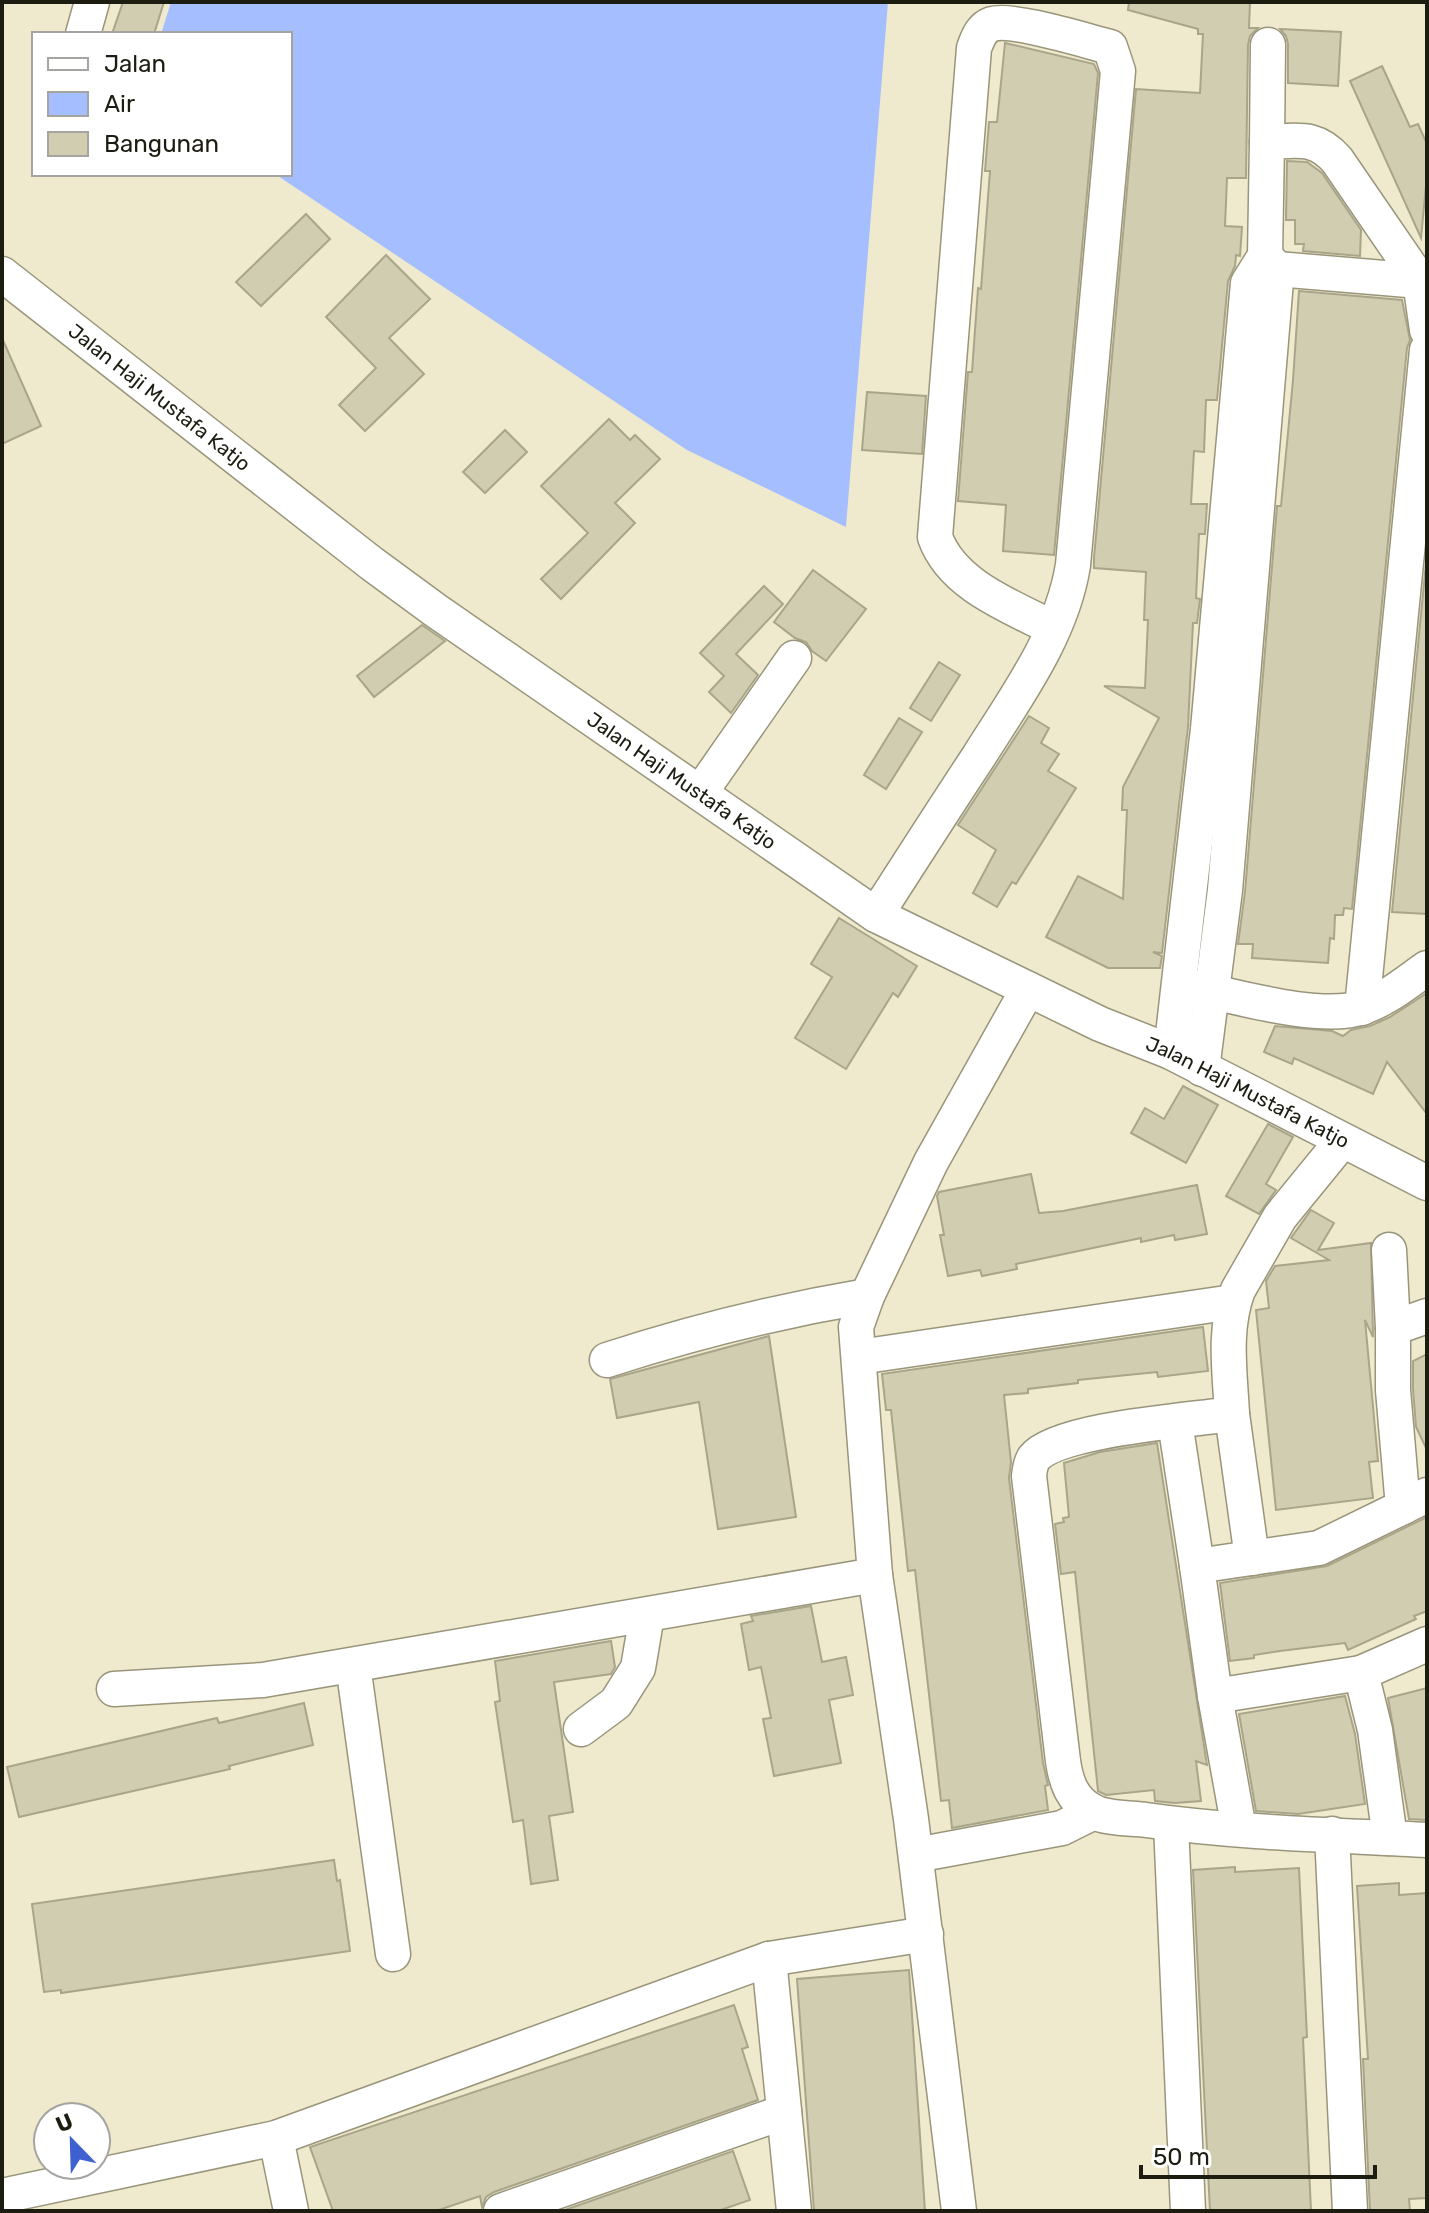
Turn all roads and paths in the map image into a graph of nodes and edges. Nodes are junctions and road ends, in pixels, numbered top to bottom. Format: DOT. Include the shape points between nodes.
graph roads {
  1 [pos="92,2"];
  2 [pos="84,32"];
  3 [pos="1268,45"];
  4 [pos="1267,142"];
  5 [pos="1263,269"];
  6 [pos="2,274"];
  7 [pos="1420,281"];
  8 [pos="1427,330"];
  9 [pos="1427,350"];
  10 [pos="1420,483"];
  11 [pos="1053,628"];
  12 [pos="794,658"];
  13 [pos="700,793"];
  14 [pos="876,915"];
  15 [pos="1427,968"];
  16 [pos="1196,988"];
  17 [pos="1028,989"];
  18 [pos="1362,1008"];
  19 [pos="1171,1052"];
  20 [pos="1202,1069"];
  21 [pos="1342,1141"];
  22 [pos="1427,1183"];
  23 [pos="1389,1250"];
  24 [pos="867,1296"];
  25 [pos="1233,1302"];
  26 [pos="1427,1316"];
  27 [pos="1393,1328"];
  28 [pos="859,1357"];
  29 [pos="607,1360"];
  30 [pos="1232,1414"];
  31 [pos="1175,1422"];
  32 [pos="1415,1501"];
  33 [pos="1252,1558"];
  34 [pos="1197,1566"];
  35 [pos="875,1575"];
  36 [pos="647,1615"];
  37 [pos="1427,1644"];
  38 [pos="353,1665"];
  39 [pos="1361,1673"];
  40 [pos="114,1689"];
  41 [pos="1215,1696"];
  42 [pos="581,1729"];
  43 [pos="1094,1812"];
  44 [pos="1171,1824"];
  45 [pos="1239,1829"];
  46 [pos="1332,1834"];
  47 [pos="1390,1838"];
  48 [pos="1427,1840"];
  49 [pos="916,1855"];
  50 [pos="926,1934"];
  51 [pos="393,1954"];
  52 [pos="769,1959"];
  53 [pos="784,2112"];
  54 [pos="276,2138"];
  55 [pos="2,2196"];
  56 [pos="291,2211"];
  57 [pos="501,2211"];
  58 [pos="794,2211"];
  59 [pos="959,2211"];
  60 [pos="1188,2211"];
  61 [pos="1350,2211"];
  1 -- 2 [label="street"];
  3 -- 4 [label="street"];
  4 -- 5 [label="street"];
  4 -- 7 [label="street" via="1321,144"];
  5 -- 7 [label="street"];
  5 -- 16 [label="street" via="1225,890"];
  6 -- 13 [label="street, Jalan Haji Mustafa Katjo" via="371,563"];
  7 -- 8 [label="street"];
  9 -- 10 [label="street"];
  10 -- 18 [label="street"];
  11 -- 11 [label="street" via="1070,588 1073,565 1118,71 1110,47 995,23 979,35 974,48 935,537 955,571"];
  11 -- 14 [label="street" via="1024,685"];
  12 -- 13 [label="street"];
  13 -- 14 [label="street, Jalan Haji Mustafa Katjo"];
  14 -- 17 [label="street, Jalan Haji Mustafa Katjo"];
  15 -- 18 [label="street"];
  16 -- 18 [label="street" via="1313,1011"];
  16 -- 19 [label="street"];
  16 -- 20 [label="street"];
  17 -- 19 [label="street, Jalan Haji Mustafa Katjo"];
  17 -- 24 [label="street" via="931,1162"];
  19 -- 20 [label="street, Jalan Haji Mustafa Katjo"];
  20 -- 21 [label="street, Jalan Haji Mustafa Katjo"];
  21 -- 22 [label="street, Jalan Haji Mustafa Katjo"];
  21 -- 25 [label="street" via="1280,1217"];
  23 -- 27 [label="street"];
  24 -- 28 [label="street" via="856,1327"];
  24 -- 29 [label="street" via="759,1316"];
  25 -- 28 [label="street"];
  25 -- 30 [label="street" via="1228,1337"];
  26 -- 27 [label="street"];
  27 -- 32 [label="street" via="1393,1390"];
  28 -- 35 [label="street"];
  30 -- 31 [label="street"];
  30 -- 33 [label="street"];
  31 -- 34 [label="street"];
  31 -- 43 [label="street" via="1064,1440 1035,1456 1030,1465 1066,1782 1077,1800"];
  32 -- 33 [label="street" via="1319,1548"];
  33 -- 34 [label="street"];
  34 -- 41 [label="street"];
  35 -- 36 [label="street"];
  35 -- 49 [label="street"];
  36 -- 38 [label="street"];
  36 -- 42 [label="street" via="638,1668 616,1703"];
  37 -- 39 [label="street"];
  38 -- 40 [label="street" via="263,1680"];
  38 -- 51 [label="street"];
  39 -- 41 [label="street"];
  39 -- 47 [label="street"];
  41 -- 45 [label="street"];
  43 -- 44 [label="street"];
  43 -- 49 [label="street" via="1062,1828"];
  44 -- 45 [label="street"];
  44 -- 60 [label="street"];
  45 -- 46 [label="street"];
  46 -- 47 [label="street"];
  46 -- 61 [label="street"];
  47 -- 48 [label="street"];
  49 -- 50 [label="street"];
  50 -- 52 [label="street"];
  50 -- 59 [label="street"];
  52 -- 53 [label="street"];
  52 -- 54 [label="street"];
  53 -- 57 [label="street"];
  53 -- 58 [label="street"];
  54 -- 55 [label="street"];
  54 -- 56 [label="street"];
}
